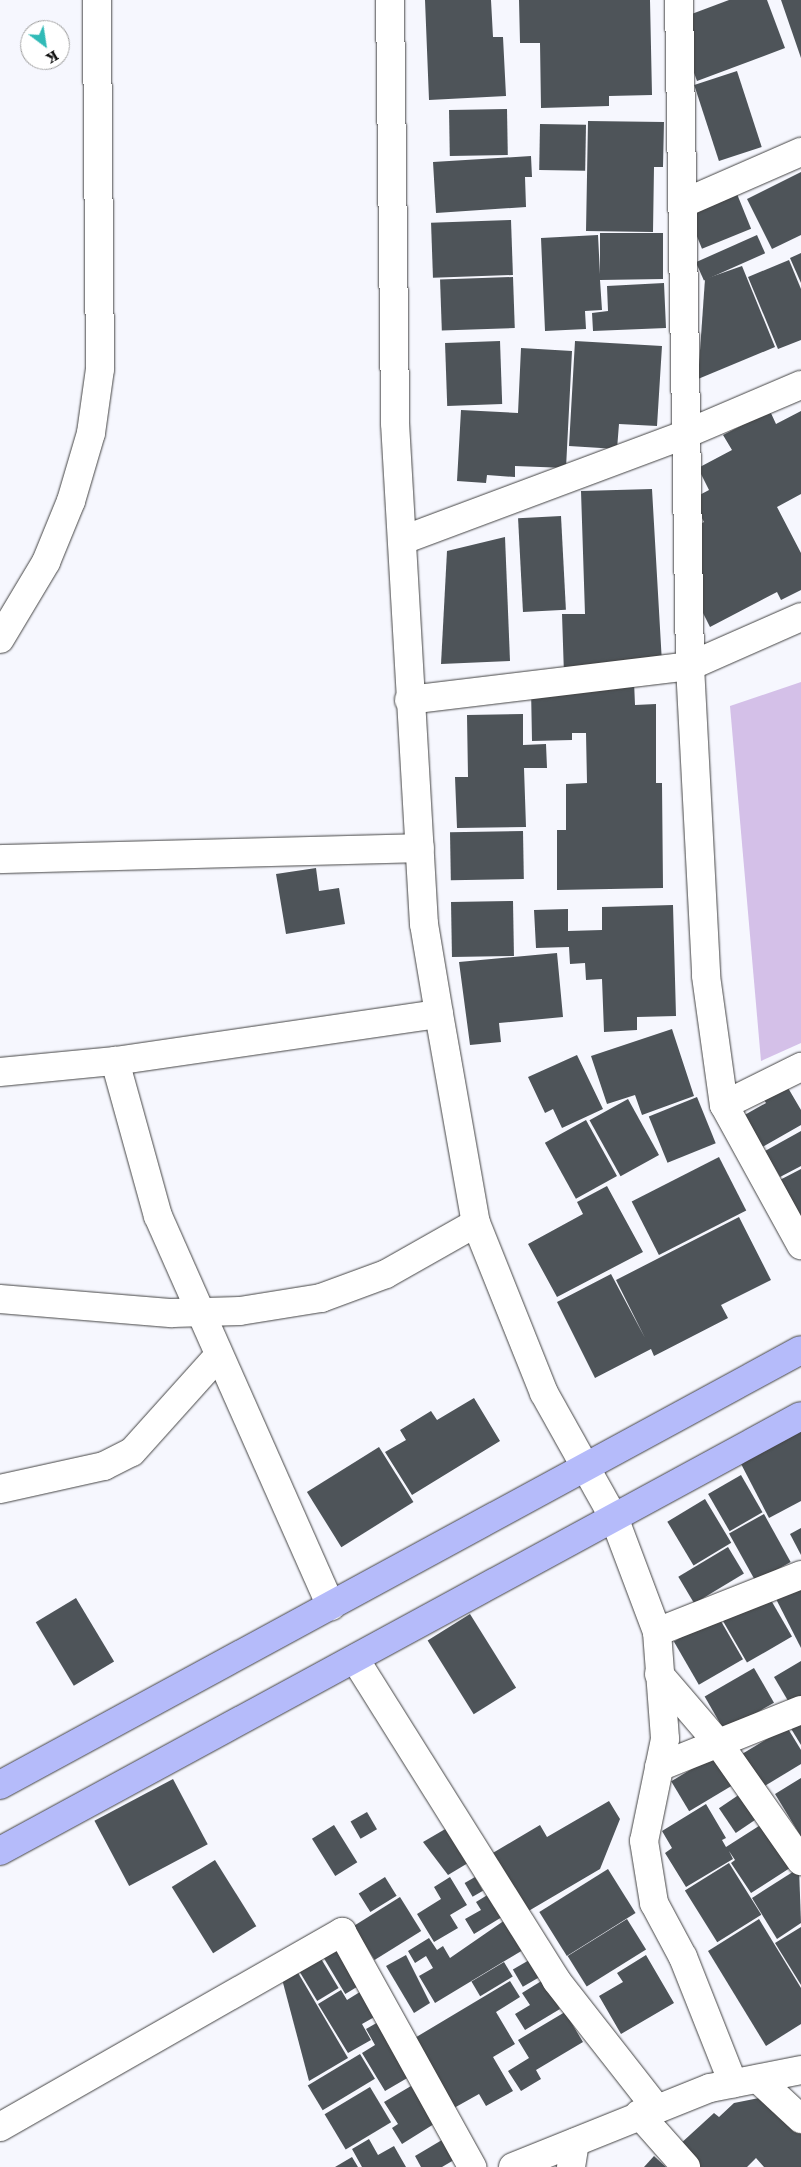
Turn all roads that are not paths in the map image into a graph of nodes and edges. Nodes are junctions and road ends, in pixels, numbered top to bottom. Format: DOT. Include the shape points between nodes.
graph roads {
  1 [pos="98,0"];
  2 [pos="390,0"];
  3 [pos="679,0"];
  4 [pos="801,152"];
  5 [pos="684,203"];
  6 [pos="801,385"];
  7 [pos="686,434"];
  8 [pos="403,540"];
  9 [pos="801,617"];
  10 [pos="0,639"];
  11 [pos="690,666"];
  12 [pos="409,700"];
  13 [pos="420,848"];
  14 [pos="0,859"];
  15 [pos="439,1014"];
  16 [pos="115,1062"];
  17 [pos="801,1067"];
  18 [pos="0,1072"];
  19 [pos="724,1105"];
  20 [pos="476,1223"];
  21 [pos="801,1246"];
  22 [pos="0,1299"];
  23 [pos="199,1312"];
  24 [pos="801,1350"];
  25 [pos="218,1356"];
  26 [pos="801,1416"];
  27 [pos="587,1466"];
  28 [pos="0,1490"];
  29 [pos="615,1520"];
  30 [pos="801,1575"];
  31 [pos="331,1606"];
  32 [pos="657,1632"];
  33 [pos="356,1659"];
  34 [pos="659,1674"];
  35 [pos="801,1710"];
  36 [pos="719,1744"];
  37 [pos="659,1767"];
  38 [pos="0,1785"];
  39 [pos="0,1851"];
  40 [pos="801,1861"];
  41 [pos="801,2070"];
  42 [pos="746,2081"];
  43 [pos="648,2112"];
  44 [pos="801,2119"];
  45 [pos="0,2127"];
  46 [pos="573,2155"];
  47 [pos="472,2167"];
  48 [pos="513,2167"];
  49 [pos="686,2167"];
  1 -- 10 [label="street" via="100,370 91,433 71,502 46,562"];
  2 -- 8 [label="street" via="395,424"];
  3 -- 5 [label="street"];
  4 -- 5 [label="street"];
  5 -- 7 [label="street"];
  6 -- 7 [label="street"];
  7 -- 8 [label="street"];
  7 -- 11 [label="street"];
  8 -- 12 [label="street"];
  9 -- 11 [label="street"];
  11 -- 12 [label="street"];
  11 -- 19 [label="street" via="706,976"];
  12 -- 13 [label="street"];
  13 -- 14 [label="street"];
  13 -- 15 [label="street" via="424,924"];
  15 -- 16 [label="street"];
  15 -- 20 [label="street"];
  16 -- 18 [label="street"];
  16 -- 23 [label="street" via="158,1216"];
  17 -- 19 [label="street"];
  19 -- 21 [label="street"];
  20 -- 23 [label="street" via="386,1274 321,1298 240,1311"];
  20 -- 27 [label="street" via="544,1393"];
  22 -- 23 [label="street"];
  23 -- 25 [label="street"];
  24 -- 27 [label="main road"];
  25 -- 28 [label="street" via="132,1452 104,1466"];
  25 -- 31 [label="street"];
  26 -- 29 [label="main road"];
  27 -- 29 [label="street"];
  27 -- 31 [label="main road"];
  29 -- 32 [label="street"];
  29 -- 33 [label="main road"];
  30 -- 32 [label="street"];
  31 -- 38 [label="main road"];
  32 -- 34 [label="street"];
  33 -- 39 [label="main road"];
  33 -- 43 [label="street" via="556,1980"];
  34 -- 36 [label="street"];
  34 -- 37 [label="street" via="665,1739"];
  35 -- 36 [label="street"];
  36 -- 37 [label="street"];
  36 -- 40 [label="street"];
  37 -- 42 [label="street" via="644,1841 654,1903"];
  41 -- 42 [label="street"];
  42 -- 43 [label="street" via="710,2088"];
  42 -- 44 [label="street"];
  43 -- 46 [label="street"];
  43 -- 49 [label="street"];
  45 -- 47 [label="street" via="342,1932"];
  46 -- 48 [label="street"];
}
